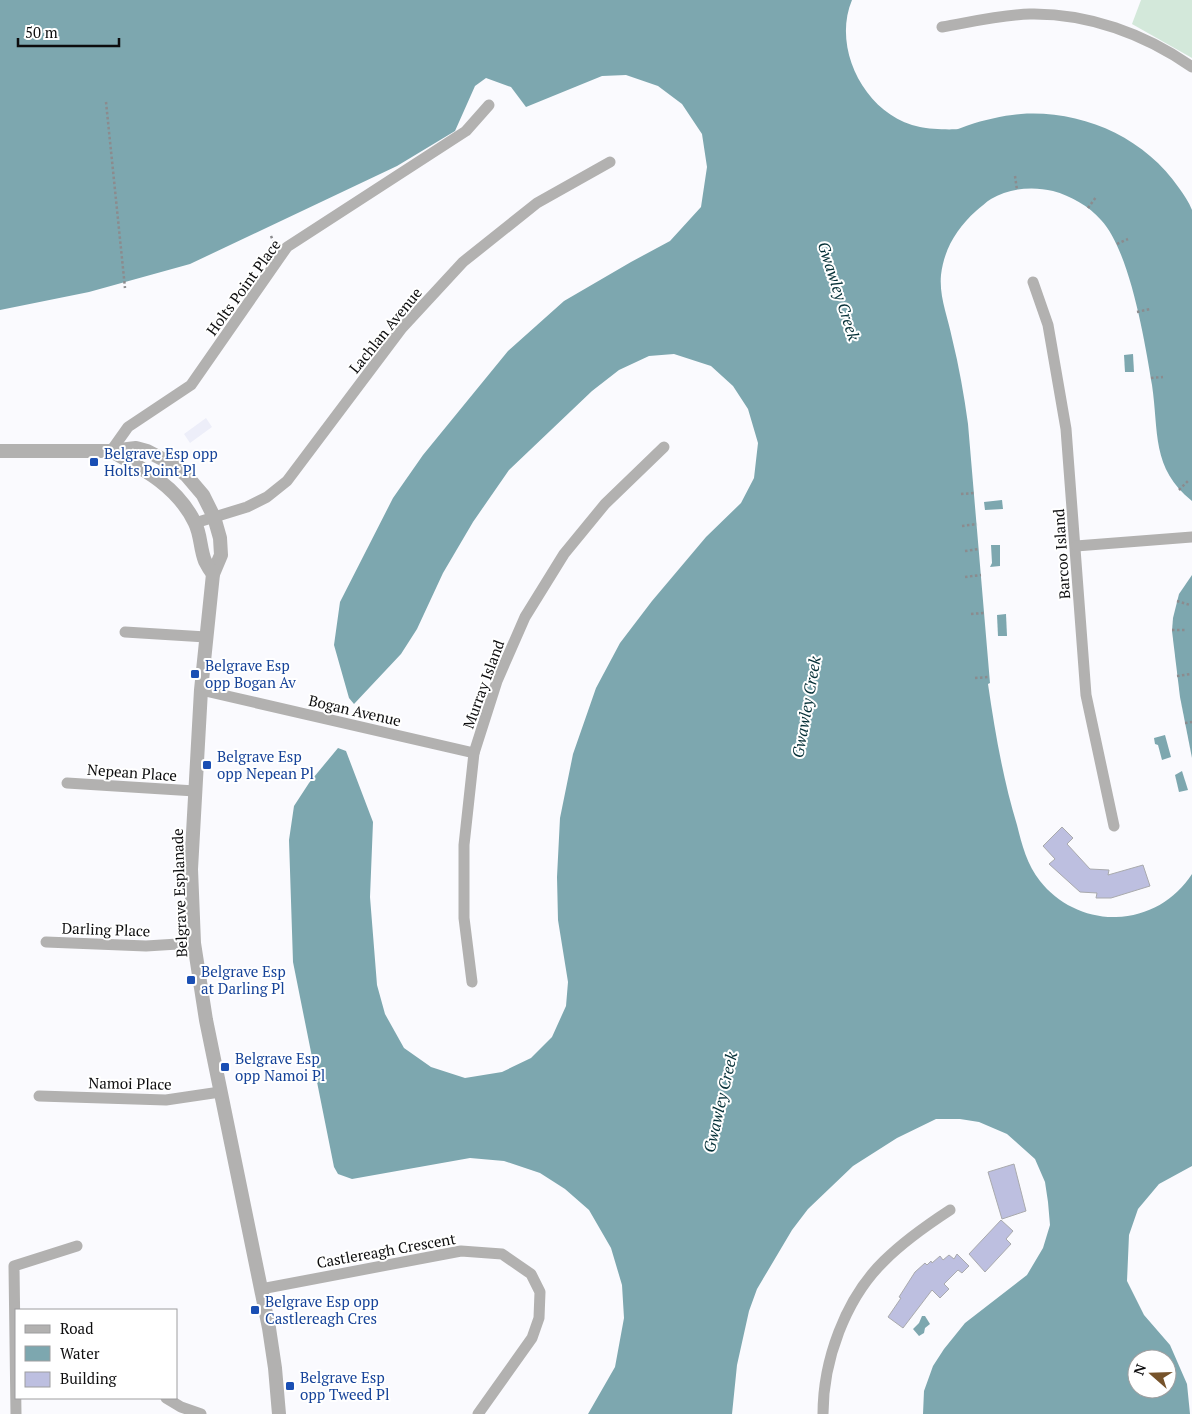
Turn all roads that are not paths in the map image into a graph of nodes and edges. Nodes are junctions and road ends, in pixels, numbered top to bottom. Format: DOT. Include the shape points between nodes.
graph roads {
  1 [pos="942,27"];
  2 [pos="1192,67"];
  3 [pos="489,106"];
  4 [pos="610,162"];
  5 [pos="1033,282"];
  6 [pos="664,447"];
  7 [pos="0,451"];
  8 [pos="111,452"];
  9 [pos="214,517"];
  10 [pos="195,523"];
  11 [pos="1192,538"];
  12 [pos="1076,546"];
  13 [pos="213,574"];
  14 [pos="125,632"];
  15 [pos="206,637"];
  16 [pos="201,690"];
  17 [pos="474,753"];
  18 [pos="67,783"];
  19 [pos="195,791"];
  20 [pos="1114,826"];
  21 [pos="46,942"];
  22 [pos="194,943"];
  23 [pos="472,982"];
  24 [pos="220,1092"];
  25 [pos="39,1096"];
  26 [pos="950,1210"];
  27 [pos="77,1246"];
  28 [pos="261,1289"];
  29 [pos="15,1340"];
  30 [pos="16,1399"];
  31 [pos="168,1399"];
  32 [pos="16,1414"];
  33 [pos="201,1414"];
  34 [pos="279,1414"];
  35 [pos="478,1414"];
  36 [pos="823,1414"];
  1 -- 2 [label="street" via="1000,16 1072,17 1128,32"];
  3 -- 8 [label="street, Holts Point Place" via="466,131 287,248 191,385 128,427"];
  4 -- 9 [label="street, Lachlan Avenue" via="537,203 463,262 402,328 287,481 267,498"];
  5 -- 12 [label="street, Barcoo Island" via="1048,325 1058,378 1066,429"];
  6 -- 17 [label="street, Murray Island" via="605,504 559,562 525,616 498,681"];
  7 -- 8 [label="street, Belgrave Esplanade"];
  8 -- 9 [label="street, Belgrave Esplanade" via="136,448 174,465 198,487"];
  8 -- 10 [label="street, Belgrave Esplanade" via="144,469 168,487"];
  9 -- 10 [label="street, Lachlan Avenue"];
  9 -- 13 [label="street, Belgrave Esplanade" via="221,555"];
  10 -- 13 [label="street, Belgrave Esplanade" via="204,560"];
  11 -- 12 [label="street"];
  12 -- 20 [label="street, Barcoo Island" via="1086,695"];
  13 -- 15 [label="street, Belgrave Esplanade"];
  14 -- 15 [label="street"];
  15 -- 16 [label="street, Belgrave Esplanade"];
  16 -- 17 [label="street, Bogan Avenue"];
  16 -- 19 [label="street, Belgrave Esplanade"];
  17 -- 23 [label="street, Murray Island" via="464,845 464,918"];
  18 -- 19 [label="street, Nepean Place"];
  19 -- 22 [label="street, Belgrave Esplanade"];
  21 -- 22 [label="street, Darling Place" via="146,946"];
  22 -- 24 [label="street, Belgrave Esplanade"];
  24 -- 25 [label="street, Namoi Place" via="160,1100"];
  24 -- 28 [label="street, Belgrave Esplanade"];
  26 -- 36 [label="street" via="912,1236 883,1262 848,1312 835,1340 826,1376"];
  27 -- 29 [label="street" via="14,1266"];
  28 -- 34 [label="street, Belgrave Esplanade" via="276,1368"];
  28 -- 35 [label="street, Castlereagh Crescent" via="461,1251 502,1254 531,1274 540,1292 539,1318 532,1338"];
  30 -- 32 [label="street"];
  31 -- 33 [label="street"];
}
